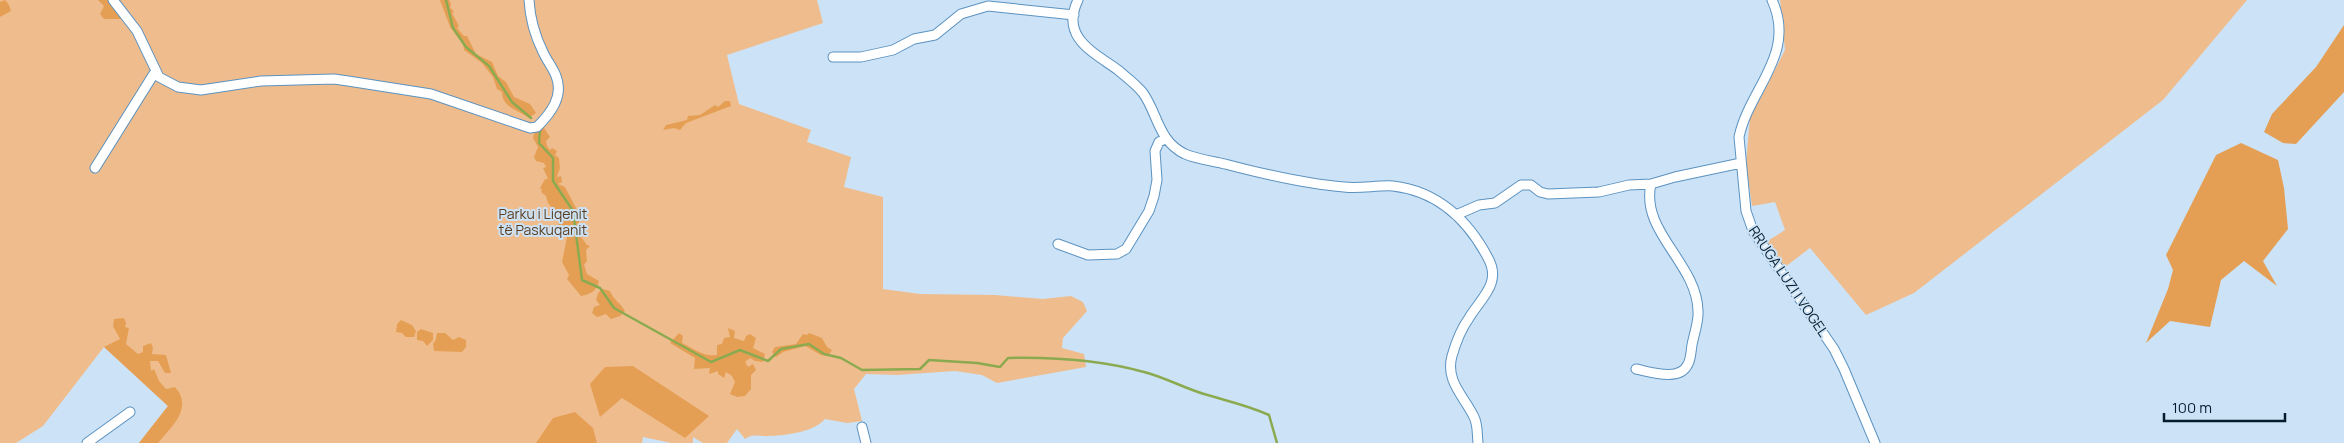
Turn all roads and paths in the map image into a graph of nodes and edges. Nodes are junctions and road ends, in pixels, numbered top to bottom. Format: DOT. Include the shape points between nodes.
graph roads {
  1 [pos="113,0"];
  2 [pos="529,0"];
  3 [pos="1078,0"];
  4 [pos="1772,0"];
  5 [pos="1074,15"];
  6 [pos="833,56"];
  7 [pos="156,72"];
  8 [pos="1165,139"];
  9 [pos="1741,164"];
  10 [pos="95,168"];
  11 [pos="1651,184"];
  12 [pos="1456,215"];
  13 [pos="1058,244"];
  14 [pos="1636,370"];
  15 [pos="130,412"];
  16 [pos="862,427"];
  17 [pos="87,443"];
  18 [pos="866,443"];
  19 [pos="1478,443"];
  20 [pos="1875,443"];
  1 -- 7 [label="street" via="137,31"];
  2 -- 7 [label="street" via="539,44 556,75 560,91 549,114 537,127 530,128 431,94 381,85 321,79 261,81 190,90 166,82"];
  3 -- 5 [label="street"];
  4 -- 9 [label="street, RRUGA LUZI I VOGEL" via="1779,25 1779,41 1763,86 1741,128"];
  5 -- 6 [label="street" via="988,6 961,14 935,35 914,39 893,50 861,57"];
  5 -- 8 [label="street" via="1081,43 1135,84"];
  7 -- 10 [label="street"];
  8 -- 12 [label="street" via="1185,154 1251,171 1343,187 1392,186 1408,189 1436,199"];
  8 -- 13 [label="street" via="1159,142 1155,151 1157,180 1149,211 1126,249 1116,254 1088,256"];
  9 -- 11 [label="street"];
  9 -- 20 [label="street, RRUGA LUZI I VOGEL" via="1746,210 1753,231 1834,349"];
  11 -- 12 [label="street" via="1599,192 1548,194 1531,185 1521,185 1495,203 1479,205"];
  11 -- 14 [label="street" via="1649,207 1654,222 1689,281 1698,311 1688,364 1682,372 1676,375"];
  12 -- 19 [label="street" via="1481,245 1494,277 1462,330 1449,368 1452,381 1474,417"];
  15 -- 17 [label="street"];
  16 -- 18 [label="street"];
}
